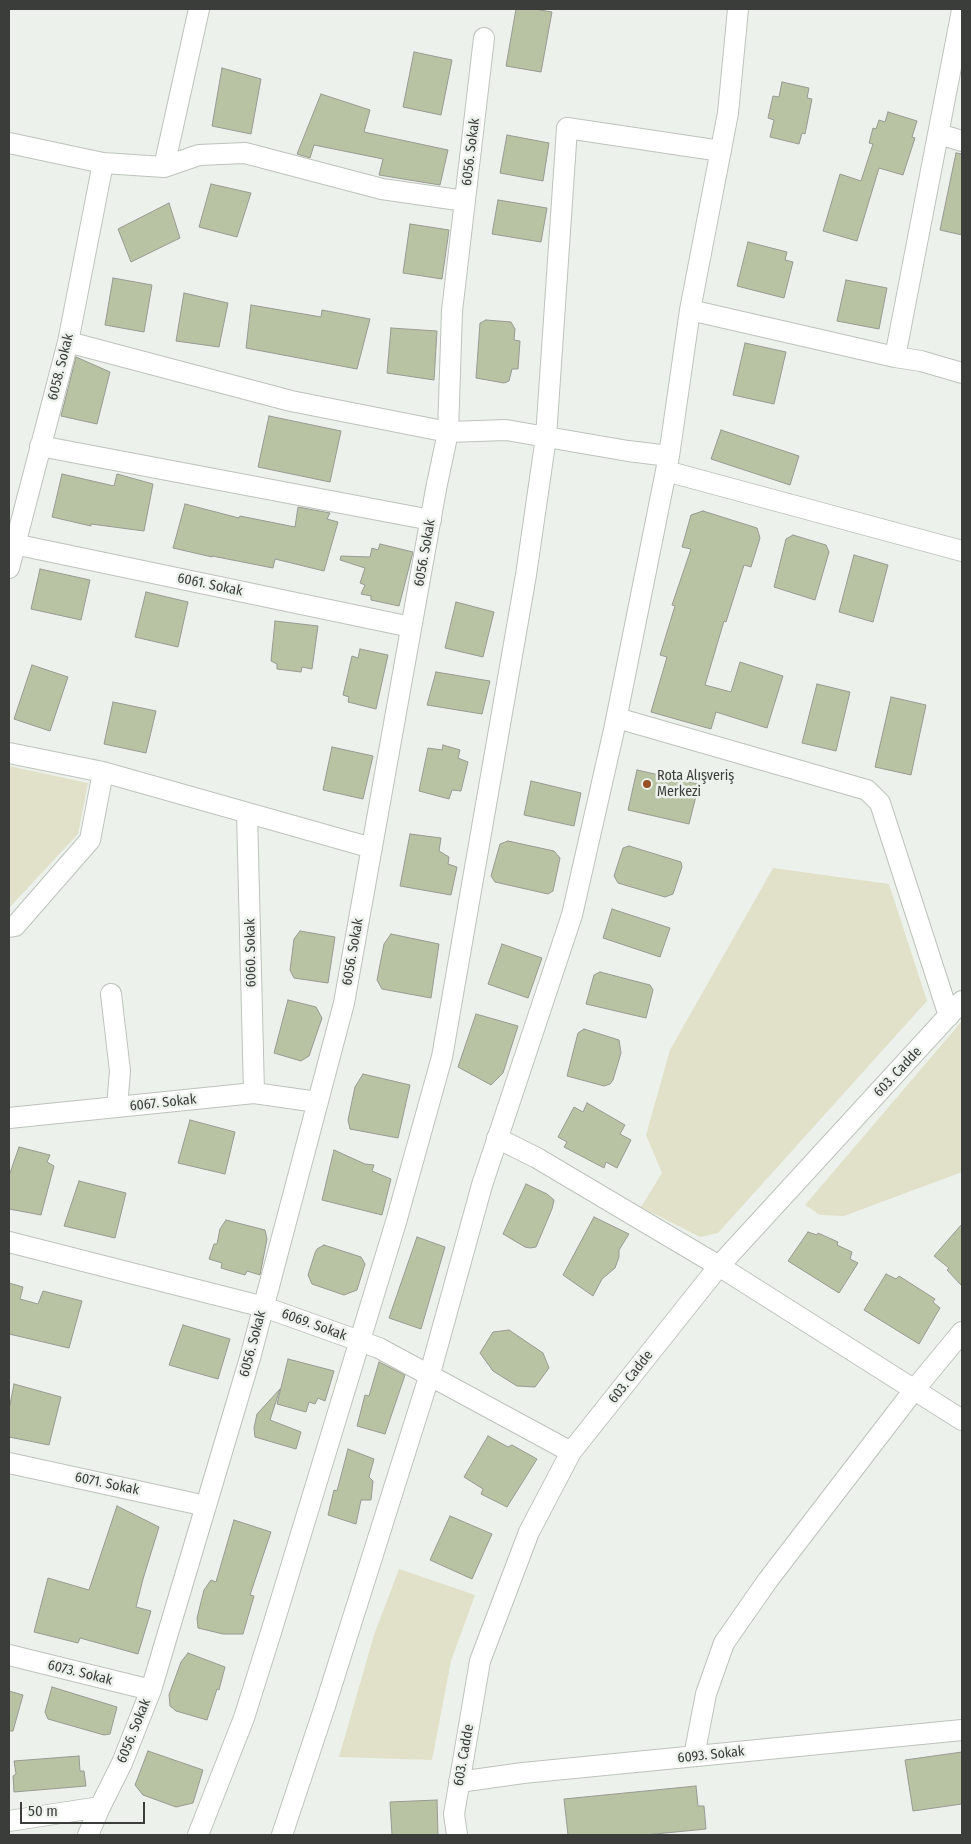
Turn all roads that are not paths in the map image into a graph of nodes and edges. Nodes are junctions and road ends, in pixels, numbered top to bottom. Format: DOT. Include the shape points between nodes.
graph roads {
  1 [pos="199,9"];
  2 [pos="738,9"];
  3 [pos="962,10"];
  4 [pos="484,38"];
  5 [pos="939,134"];
  6 [pos="962,141"];
  7 [pos="9,143"];
  8 [pos="721,152"];
  9 [pos="103,163"];
  10 [pos="164,167"];
  11 [pos="465,201"];
  12 [pos="690,310"];
  13 [pos="68,342"];
  14 [pos="896,358"];
  15 [pos="962,374"];
  16 [pos="448,432"];
  17 [pos="546,437"];
  18 [pos="40,446"];
  19 [pos="667,464"];
  20 [pos="431,520"];
  21 [pos="12,544"];
  22 [pos="962,551"];
  23 [pos="9,568"];
  24 [pos="412,627"];
  25 [pos="617,718"];
  26 [pos="9,753"];
  27 [pos="103,772"];
  28 [pos="247,813"];
  29 [pos="372,848"];
  30 [pos="9,927"];
  31 [pos="111,994"];
  32 [pos="962,1001"];
  33 [pos="949,1016"];
  34 [pos="254,1094"];
  35 [pos="318,1102"];
  36 [pos="117,1107"];
  37 [pos="9,1118"];
  38 [pos="498,1138"];
  39 [pos="9,1242"];
  40 [pos="719,1266"];
  41 [pos="264,1307"];
  42 [pos="962,1332"];
  43 [pos="359,1341"];
  44 [pos="429,1377"];
  45 [pos="914,1390"];
  46 [pos="962,1420"];
  47 [pos="571,1452"];
  48 [pos="9,1463"];
  49 [pos="206,1506"];
  50 [pos="9,1655"];
  51 [pos="151,1690"];
  52 [pos="962,1730"];
  53 [pos="694,1756"];
  54 [pos="460,1782"];
  55 [pos="100,1807"];
  56 [pos="9,1821"];
  57 [pos="88,1835"];
  58 [pos="198,1835"];
  59 [pos="282,1835"];
  60 [pos="457,1835"];
  1 -- 10 [label="street"];
  2 -- 8 [label="street"];
  3 -- 5 [label="street"];
  4 -- 11 [label="street, 6056. Sokak"];
  5 -- 6 [label="street"];
  5 -- 14 [label="street"];
  7 -- 9 [label="street"];
  8 -- 12 [label="street"];
  8 -- 17 [label="street" via="567,128"];
  9 -- 10 [label="street"];
  9 -- 13 [label="street, 6058. Sokak"];
  10 -- 11 [label="street" via="199,155 245,153 382,188"];
  11 -- 16 [label="street, 6056. Sokak" via="452,311"];
  12 -- 14 [label="street"];
  12 -- 19 [label="street"];
  13 -- 16 [label="street" via="291,401"];
  13 -- 18 [label="street, 6058. Sokak"];
  14 -- 15 [label="street" via="921,361"];
  16 -- 17 [label="street" via="506,430"];
  16 -- 20 [label="street, 6056. Sokak"];
  17 -- 19 [label="street" via="628,452"];
  17 -- 43 [label="street" via="526,575 442,1057"];
  18 -- 20 [label="street"];
  18 -- 21 [label="street, 6058. Sokak"];
  19 -- 22 [label="street"];
  19 -- 25 [label="street"];
  20 -- 24 [label="street, 6056. Sokak"];
  21 -- 23 [label="street, 6058. Sokak"];
  21 -- 24 [label="street, 6061. Sokak"];
  24 -- 29 [label="street, 6056. Sokak"];
  25 -- 33 [label="street" via="867,790 880,803"];
  25 -- 38 [label="street" via="572,916"];
  26 -- 27 [label="street"];
  27 -- 28 [label="street"];
  27 -- 30 [label="street" via="90,840 15,926"];
  28 -- 29 [label="street"];
  28 -- 34 [label="street, 6060. Sokak"];
  29 -- 35 [label="street, 6056. Sokak" via="344,1003"];
  31 -- 36 [label="street" via="120,1071"];
  32 -- 33 [label="street, 603. Cadde"];
  33 -- 40 [label="street, 603. Cadde"];
  34 -- 35 [label="street, 6067. Sokak"];
  34 -- 36 [label="street, 6067. Sokak"];
  35 -- 41 [label="street, 6056. Sokak"];
  36 -- 37 [label="street, 6067. Sokak"];
  38 -- 40 [label="street"];
  38 -- 44 [label="street"];
  39 -- 41 [label="street, 6069. Sokak"];
  40 -- 45 [label="street"];
  40 -- 47 [label="street, 603. Cadde"];
  41 -- 43 [label="street, 6069. Sokak"];
  41 -- 49 [label="street, 6056. Sokak"];
  42 -- 45 [label="street"];
  43 -- 44 [label="street, 6069. Sokak"];
  43 -- 58 [label="street" via="244,1718"];
  44 -- 47 [label="street, 6069. Sokak"];
  44 -- 59 [label="street"];
  45 -- 46 [label="street"];
  45 -- 53 [label="street" via="768,1580 724,1643 706,1694"];
  47 -- 54 [label="street, 603. Cadde" via="529,1532 480,1661"];
  48 -- 49 [label="street, 6071. Sokak"];
  49 -- 51 [label="street, 6056. Sokak"];
  50 -- 51 [label="street, 6073. Sokak"];
  51 -- 55 [label="street, 6056. Sokak" via="122,1763"];
  52 -- 53 [label="street, 6093. Sokak"];
  53 -- 54 [label="street, 6093. Sokak"];
  54 -- 60 [label="street, 603. Cadde" via="454,1814"];
  55 -- 56 [label="street"];
  55 -- 57 [label="street, 6056. Sokak"];
}
